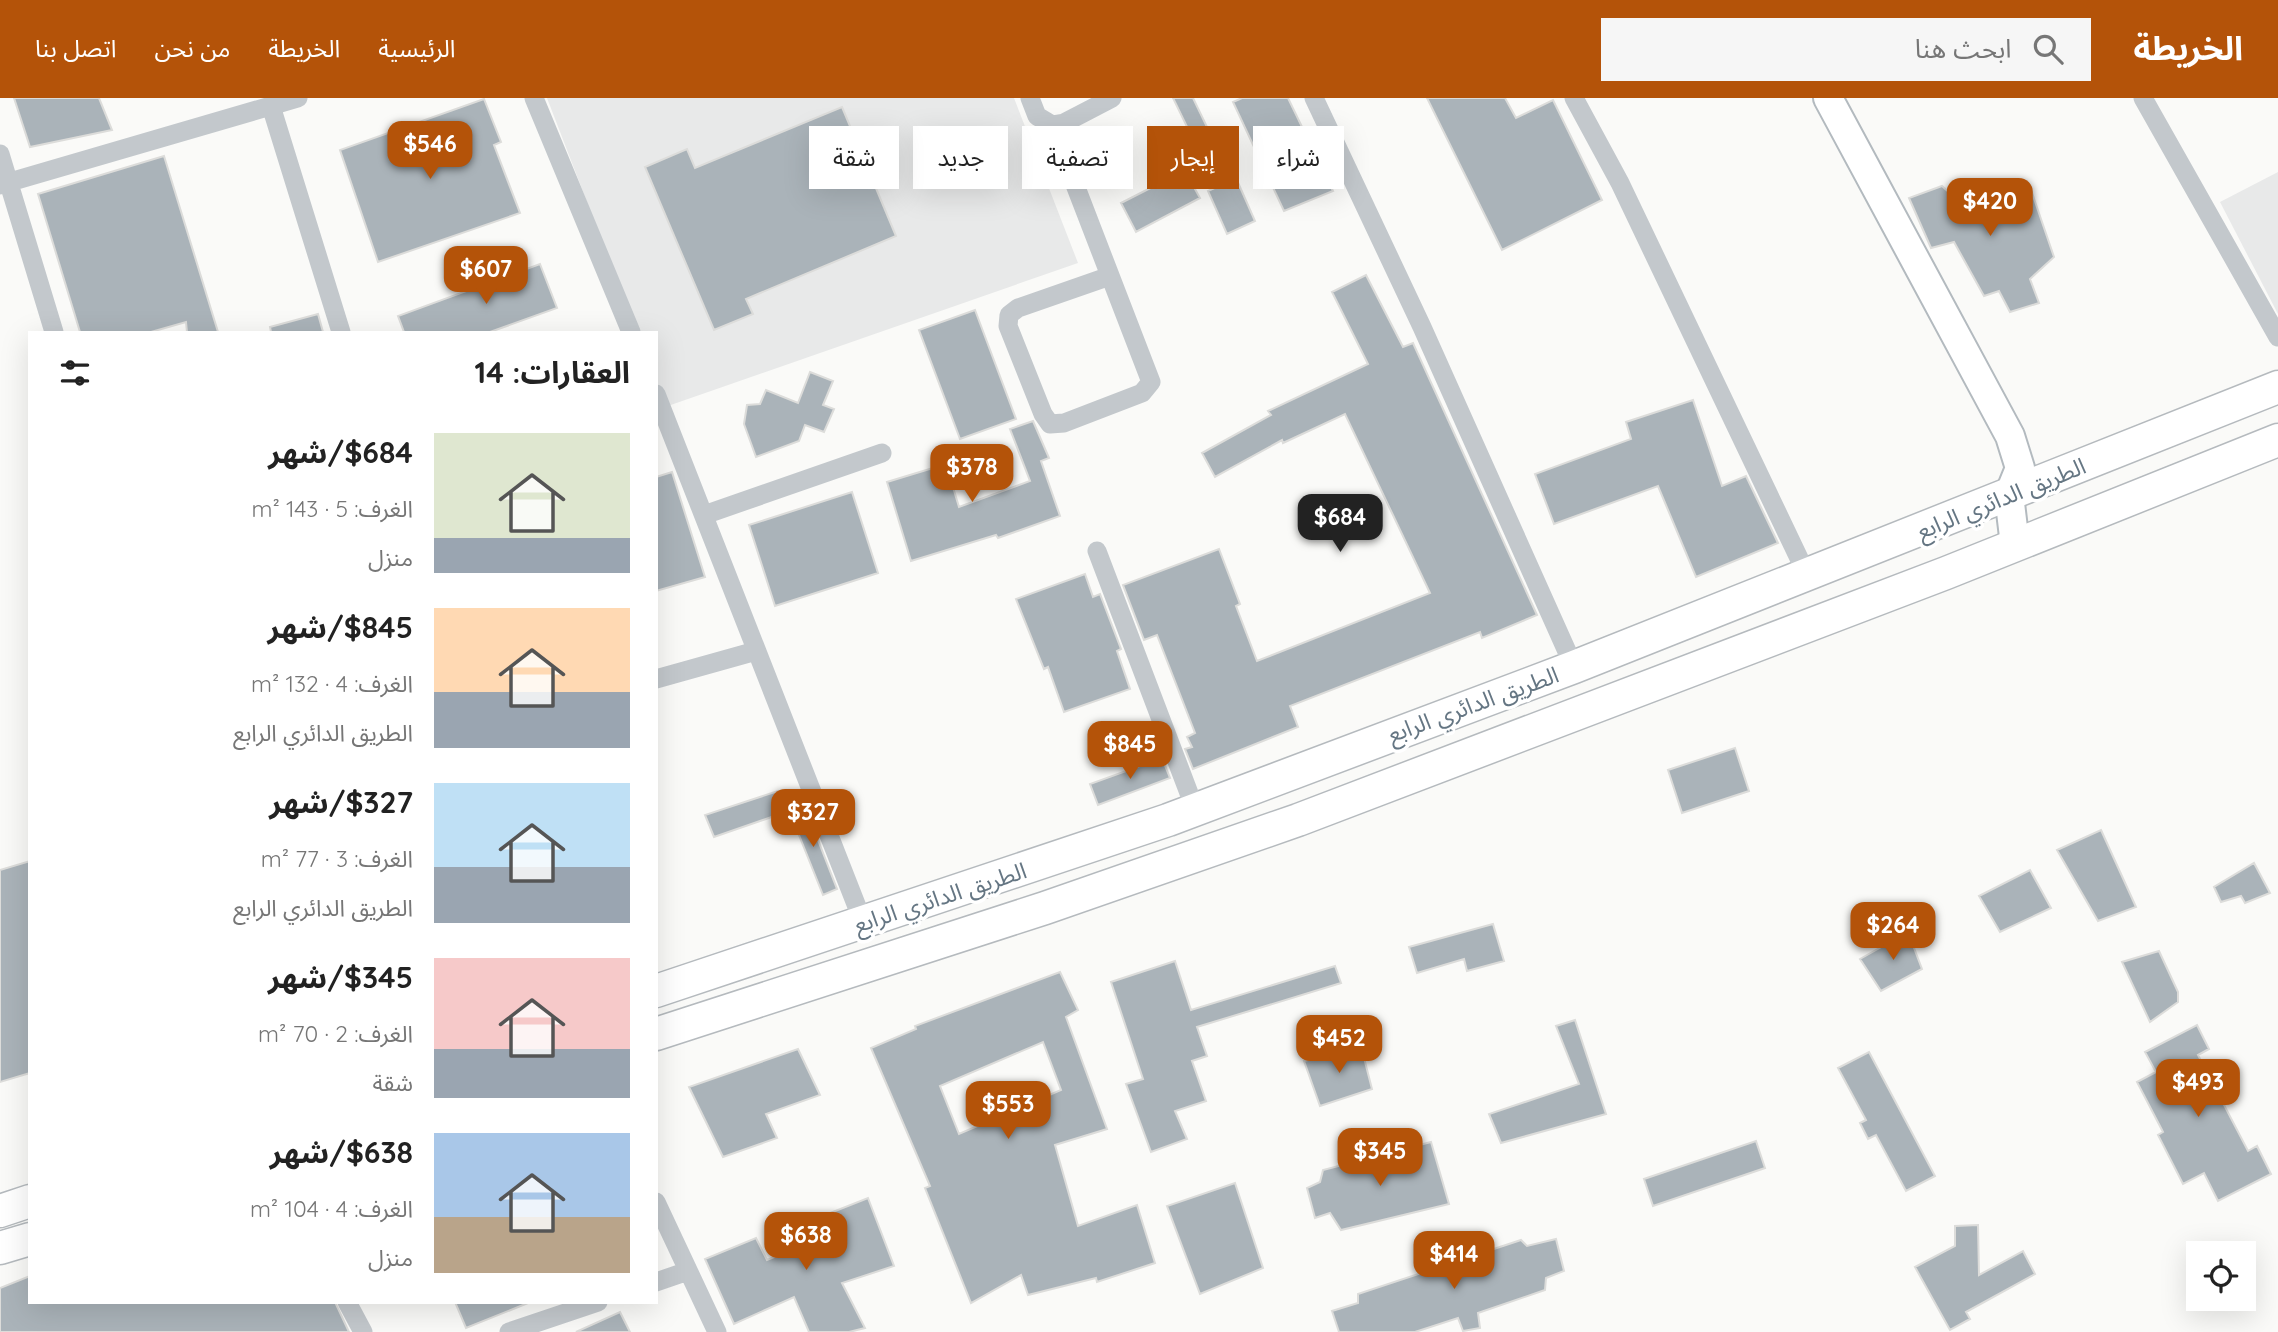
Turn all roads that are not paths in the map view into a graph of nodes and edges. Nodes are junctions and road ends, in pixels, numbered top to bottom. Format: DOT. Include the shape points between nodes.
graph roads {
  1 [pos="298,98"];
  2 [pos="534,98"];
  3 [pos="1030,98"];
  4 [pos="1112,98"];
  5 [pos="1314,98"];
  6 [pos="1574,98"];
  7 [pos="1828,98"];
  8 [pos="2143,98"];
  9 [pos="271,106"];
  10 [pos="1052,125"];
  11 [pos="0,154"];
  12 [pos="4,183"];
  13 [pos="1110,276"];
  14 [pos="54,331"];
  15 [pos="341,331"];
  16 [pos="631,331"];
  17 [pos="2278,337"];
  18 [pos="2278,387"];
  19 [pos="658,400"];
  20 [pos="2278,440"];
  21 [pos="883,453"];
  22 [pos="2009,495"];
  23 [pos="704,515"];
  24 [pos="2015,545"];
  25 [pos="1097,551"];
  26 [pos="1807,575"];
  27 [pos="757,651"];
  28 [pos="1574,667"];
  29 [pos="658,678"];
  30 [pos="1195,809"];
  31 [pos="863,922"];
  32 [pos="658,990"];
  33 [pos="658,1033"];
  34 [pos="28,1202"];
  35 [pos="658,1206"];
  36 [pos="0,1211"];
  37 [pos="28,1240"];
  38 [pos="0,1248"];
  39 [pos="688,1271"];
  40 [pos="658,1281"];
  41 [pos="348,1304"];
  42 [pos="592,1304"];
  43 [pos="363,1332"];
  44 [pos="509,1332"];
  45 [pos="717,1332"];
  1 -- 9 [label="street"];
  2 -- 16 [label="street"];
  3 -- 10 [label="street" via="1037,116"];
  4 -- 10 [label="street"];
  5 -- 28 [label="street"];
  6 -- 26 [label="street"];
  7 -- 22 [label="main road" via="2010,436 2020,468"];
  8 -- 17 [label="street"];
  9 -- 12 [label="street"];
  9 -- 15 [label="street"];
  10 -- 13 [label="street"];
  11 -- 12 [label="street"];
  12 -- 14 [label="street"];
  13 -- 13 [label="street" via="1150,386 1064,423 1050,424 1008,326 1009,315"];
  18 -- 22 [label="main road, الطريق الدائري الرابع"];
  19 -- 23 [label="street"];
  20 -- 24 [label="main road, الطريق الدائري الرابع"];
  21 -- 23 [label="street"];
  22 -- 24 [label="main road"];
  22 -- 26 [label="main road, الطريق الدائري الرابع"];
  23 -- 27 [label="street"];
  24 -- 33 [label="main road, الطريق الدائري الرابع" via="1286,824"];
  25 -- 30 [label="street"];
  26 -- 28 [label="main road, الطريق الدائري الرابع"];
  27 -- 29 [label="street"];
  27 -- 31 [label="street"];
  28 -- 30 [label="main road, الطريق الدائري الرابع"];
  30 -- 31 [label="main road, الطريق الدائري الرابع"];
  31 -- 32 [label="main road, الطريق الدائري الرابع"];
  34 -- 36 [label="main road"];
  35 -- 39 [label="street"];
  37 -- 38 [label="main road"];
  39 -- 40 [label="street"];
  39 -- 45 [label="street"];
  41 -- 43 [label="street"];
  42 -- 44 [label="street"];
}
